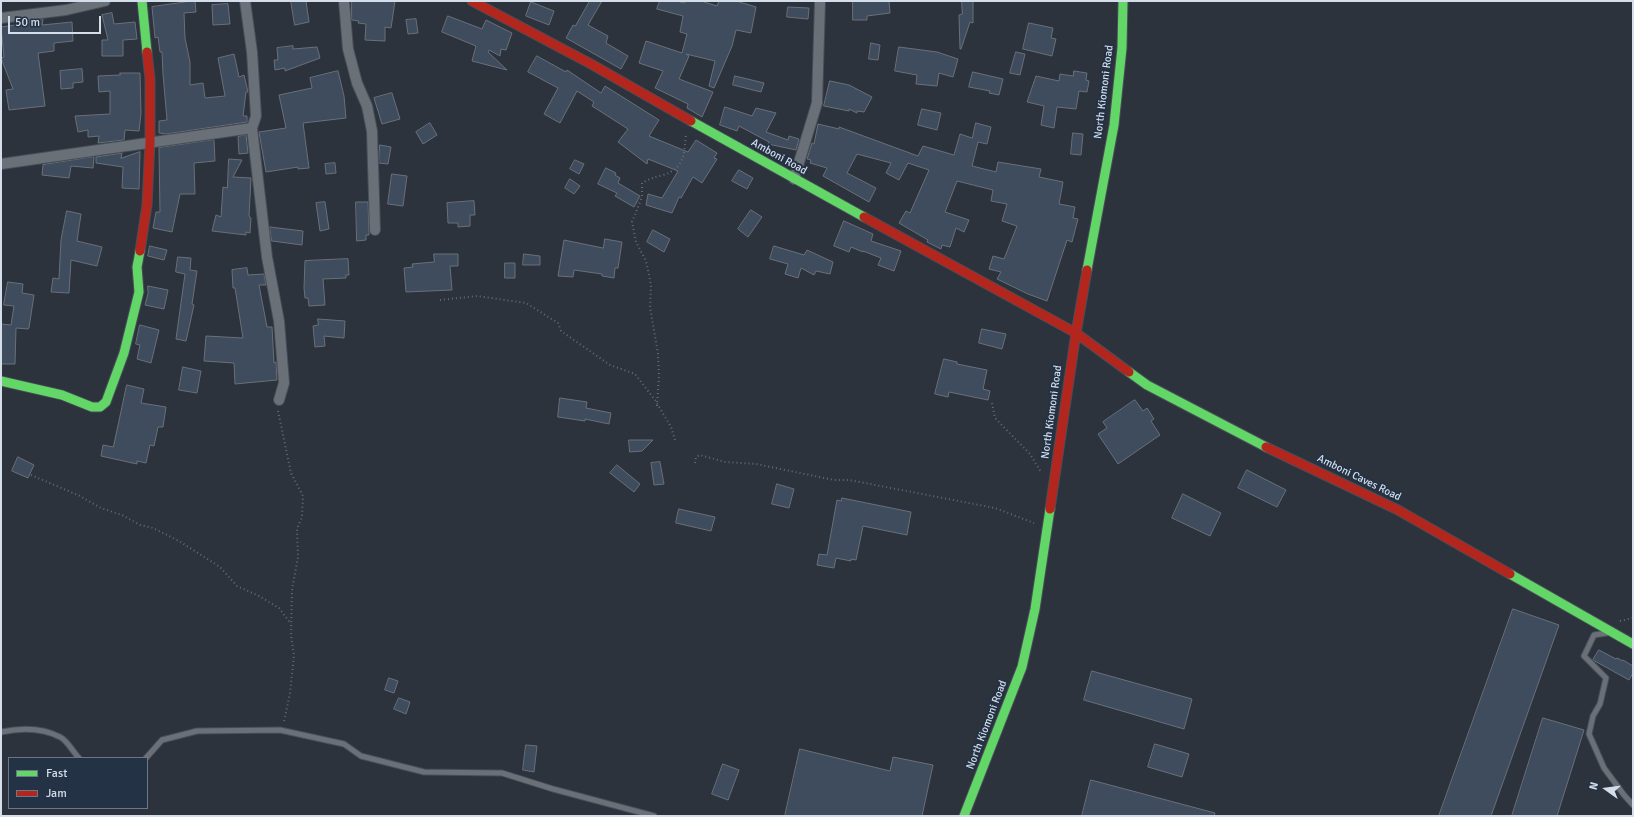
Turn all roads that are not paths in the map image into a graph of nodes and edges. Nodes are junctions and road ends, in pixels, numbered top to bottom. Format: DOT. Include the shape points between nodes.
graph roads {
  1 [pos="105,1"];
  2 [pos="142,1"];
  3 [pos="245,1"];
  4 [pos="344,1"];
  5 [pos="472,1"];
  6 [pos="820,1"];
  7 [pos="1123,1"];
  8 [pos="1,18"];
  9 [pos="252,128"];
  10 [pos="150,142"];
  11 [pos="1,164"];
  12 [pos="794,179"];
  13 [pos="375,230"];
  14 [pos="1076,333"];
  15 [pos="1,381"];
  16 [pos="279,400"];
  17 [pos="1611,632"];
  18 [pos="1633,644"];
  19 [pos="1,732"];
  20 [pos="78,757"];
  21 [pos="147,757"];
  22 [pos="1633,805"];
  23 [pos="654,816"];
  24 [pos="964,816"];
  1 -- 8 [label="street" via="66,10"];
  2 -- 10 [label="street" via="150,79"];
  3 -- 9 [label="street" via="252,52 256,116"];
  4 -- 13 [label="street" via="348,49 357,83 367,106 372,131"];
  5 -- 12 [label="street, Amboni Road" via="591,64"];
  6 -- 12 [label="street" via="817,103"];
  7 -- 14 [label="street, North Kiomoni Road" via="1122,48 1114,125"];
  9 -- 10 [label="street"];
  9 -- 16 [label="street" via="267,257 279,320 284,383"];
  10 -- 11 [label="street"];
  10 -- 15 [label="street" via="147,205 137,267 139,292 124,353 106,402 100,407 92,407 62,395"];
  12 -- 14 [label="street, Amboni Road"];
  14 -- 17 [label="street, Amboni Caves Road" via="1147,385 1236,432 1398,510"];
  14 -- 24 [label="street, North Kiomoni Road" via="1035,609 1022,667"];
  17 -- 18 [label="street, Amboni Caves Road"];
  17 -- 22 [label="lane" via="1594,635 1584,656 1606,678 1589,734 1604,768"];
  19 -- 20 [label="lane" via="26,728 61,737"];
  21 -- 23 [label="lane" via="162,740 196,730 280,730 344,744 361,756 424,772 502,773"];
}
